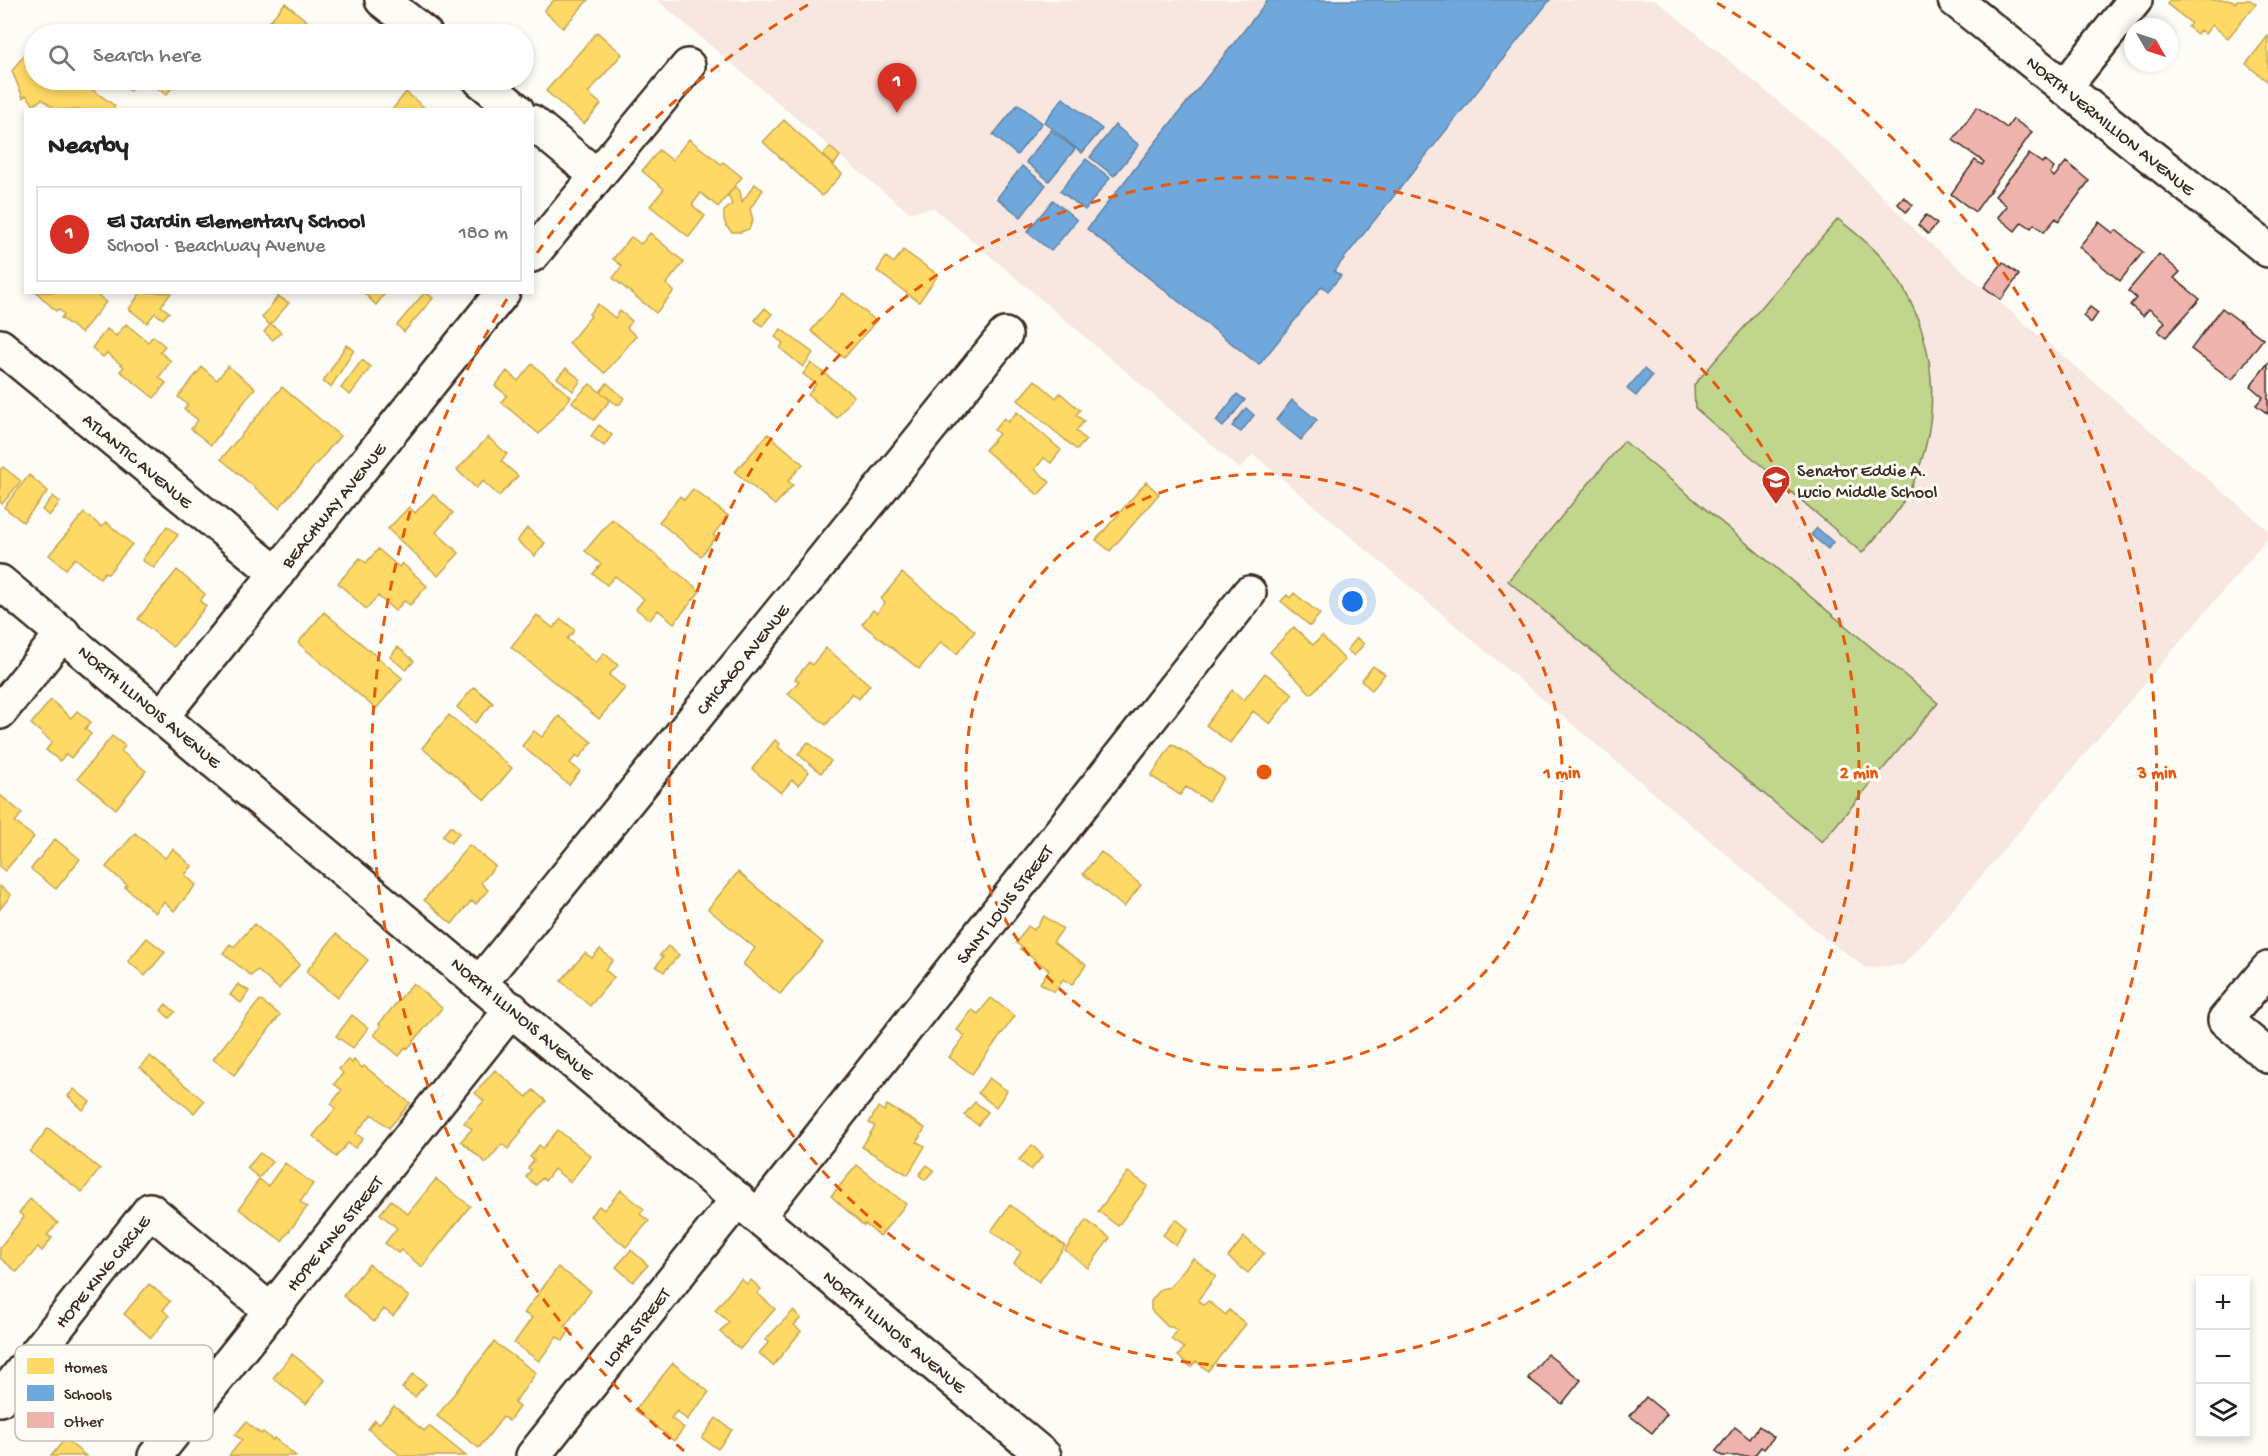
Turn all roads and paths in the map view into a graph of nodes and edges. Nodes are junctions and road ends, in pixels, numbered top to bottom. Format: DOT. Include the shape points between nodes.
graph roads {
  1 [pos="382,0"];
  2 [pos="1955,0"];
  3 [pos="2135,0"];
  4 [pos="412,24"];
  5 [pos="688,66"];
  6 [pos="2064,88"];
  7 [pos="492,90"];
  8 [pos="515,108"];
  9 [pos="534,124"];
  10 [pos="597,176"];
  11 [pos="2268,250"];
  12 [pos="534,253"];
  13 [pos="501,294"];
  14 [pos="1005,335"];
  15 [pos="0,346"];
  16 [pos="277,574"];
  17 [pos="0,582"];
  18 [pos="1249,593"];
  19 [pos="63,633"];
  20 [pos="0,712"];
  21 [pos="162,716"];
  22 [pos="2268,969"];
  23 [pos="480,982"];
  24 [pos="512,1009"];
  25 [pos="2268,1056"];
  26 [pos="748,1207"];
  27 [pos="272,1311"];
  28 [pos="43,1345"];
  29 [pos="15,1380"];
  30 [pos="213,1384"];
  31 [pos="0,1399"];
  32 [pos="167,1441"];
  33 [pos="155,1456"];
  34 [pos="533,1456"];
  35 [pos="1044,1456"];
  1 -- 4 [label="street"];
  2 -- 6 [label="street, NORTH VERMILLION AVENUE"];
  3 -- 6 [label="street"];
  5 -- 10 [label="street"];
  6 -- 11 [label="street, NORTH VERMILLION AVENUE"];
  7 -- 8 [label="street"];
  9 -- 10 [label="street"];
  10 -- 12 [label="street"];
  13 -- 16 [label="street, BEACHWAY AVENUE"];
  14 -- 23 [label="street, CHICAGO AVENUE"];
  15 -- 16 [label="street, ATLANTIC AVENUE"];
  16 -- 21 [label="street, BEACHWAY AVENUE"];
  17 -- 19 [label="street, NORTH ILLINOIS AVENUE"];
  18 -- 26 [label="street, SAINT LOUIS STREET"];
  19 -- 20 [label="street"];
  19 -- 21 [label="street, NORTH ILLINOIS AVENUE"];
  21 -- 23 [label="street, NORTH ILLINOIS AVENUE"];
  22 -- 25 [label="street" via="2225,1020"];
  23 -- 24 [label="street, NORTH ILLINOIS AVENUE"];
  24 -- 26 [label="street, NORTH ILLINOIS AVENUE"];
  24 -- 27 [label="street, HOPE KING STREET"];
  26 -- 34 [label="street, LOHR STREET"];
  26 -- 35 [label="street, NORTH ILLINOIS AVENUE"];
  27 -- 28 [label="street, HOPE KING CIRCLE" via="150,1210"];
  27 -- 30 [label="street, HOPE KING STREET"];
  29 -- 31 [label="street, HOPE KING CIRCLE"];
  32 -- 33 [label="street, HOPE KING STREET"];
}
